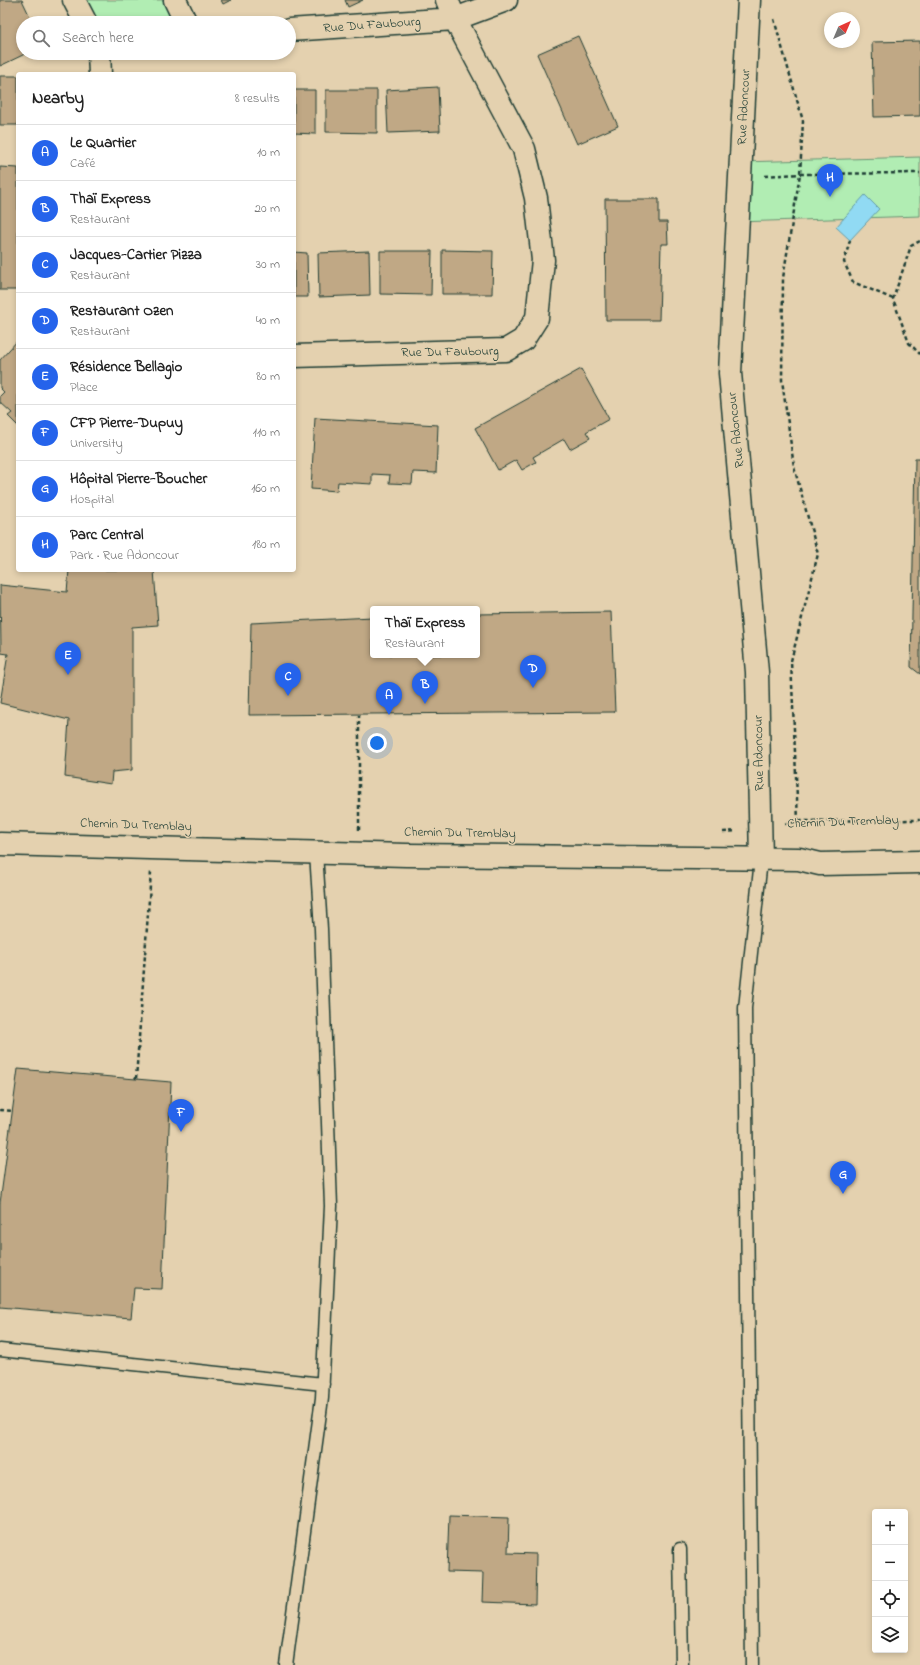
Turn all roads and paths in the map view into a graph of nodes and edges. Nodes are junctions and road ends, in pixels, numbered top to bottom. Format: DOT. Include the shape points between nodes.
graph roads {
  1 [pos="74,0"];
  2 [pos="175,0"];
  3 [pos="506,0"];
  4 [pos="749,0"];
  5 [pos="451,10"];
  6 [pos="773,15"];
  7 [pos="82,16"];
  8 [pos="183,16"];
  9 [pos="296,29"];
  10 [pos="99,60"];
  11 [pos="100,72"];
  12 [pos="920,173"];
  13 [pos="800,174"];
  14 [pos="740,178"];
  15 [pos="850,240"];
  16 [pos="920,241"];
  17 [pos="893,299"];
  18 [pos="920,354"];
  19 [pos="296,356"];
  20 [pos="360,715"];
  21 [pos="920,820"];
  22 [pos="798,821"];
  23 [pos="761,829"];
  24 [pos="351,830"];
  25 [pos="359,830"];
  26 [pos="367,831"];
  27 [pos="716,832"];
  28 [pos="0,844"];
  29 [pos="153,848"];
  30 [pos="316,853"];
  31 [pos="761,860"];
  32 [pos="920,862"];
  33 [pos="136,1079"];
  34 [pos="0,1110"];
  35 [pos="14,1111"];
  36 [pos="0,1350"];
  37 [pos="323,1384"];
  38 [pos="680,1549"];
  39 [pos="286,1665"];
  40 [pos="682,1665"];
  41 [pos="752,1665"];
  1 -- 7 [label="street"];
  2 -- 8 [label="street"];
  3 -- 5 [label="street, Rue Du Faubourg"];
  4 -- 14 [label="street, Rue Adoncour"];
  5 -- 9 [label="street, Rue Du Faubourg"];
  5 -- 19 [label="street, Rue Du Faubourg" via="524,149 536,198 543,260 537,318 523,340 506,350"];
  6 -- 13 [label="path" via="803,121"];
  10 -- 11 [label="street"];
  12 -- 13 [label="path"];
  13 -- 14 [label="path"];
  13 -- 22 [label="path" via="783,278 782,380 794,467 818,554 791,661"];
  14 -- 23 [label="street, Rue Adoncour" via="730,373 757,672"];
  15 -- 17 [label="path" via="844,262 853,282"];
  16 -- 17 [label="path" via="911,246"];
  17 -- 18 [label="path" via="909,343"];
  20 -- 25 [label="path"];
  21 -- 22 [label="path, Chemin Du Tremblay"];
  22 -- 23 [label="path, Chemin Du Tremblay"];
  23 -- 27 [label="path, Chemin Du Tremblay"];
  23 -- 31 [label="street, Rue Adoncour"];
  24 -- 25 [label="path"];
  25 -- 26 [label="path"];
  28 -- 29 [label="street, Chemin Du Tremblay"];
  29 -- 30 [label="street, Chemin Du Tremblay"];
  29 -- 33 [label="path"];
  30 -- 31 [label="street, Chemin Du Tremblay"];
  30 -- 37 [label="lane" via="331,1206"];
  31 -- 32 [label="street, Chemin Du Tremblay" via="799,859 820,864"];
  31 -- 41 [label="lane" via="745,1008"];
  34 -- 35 [label="path"];
  36 -- 37 [label="lane"];
  37 -- 39 [label="lane"];
  38 -- 40 [label="lane"];
}
